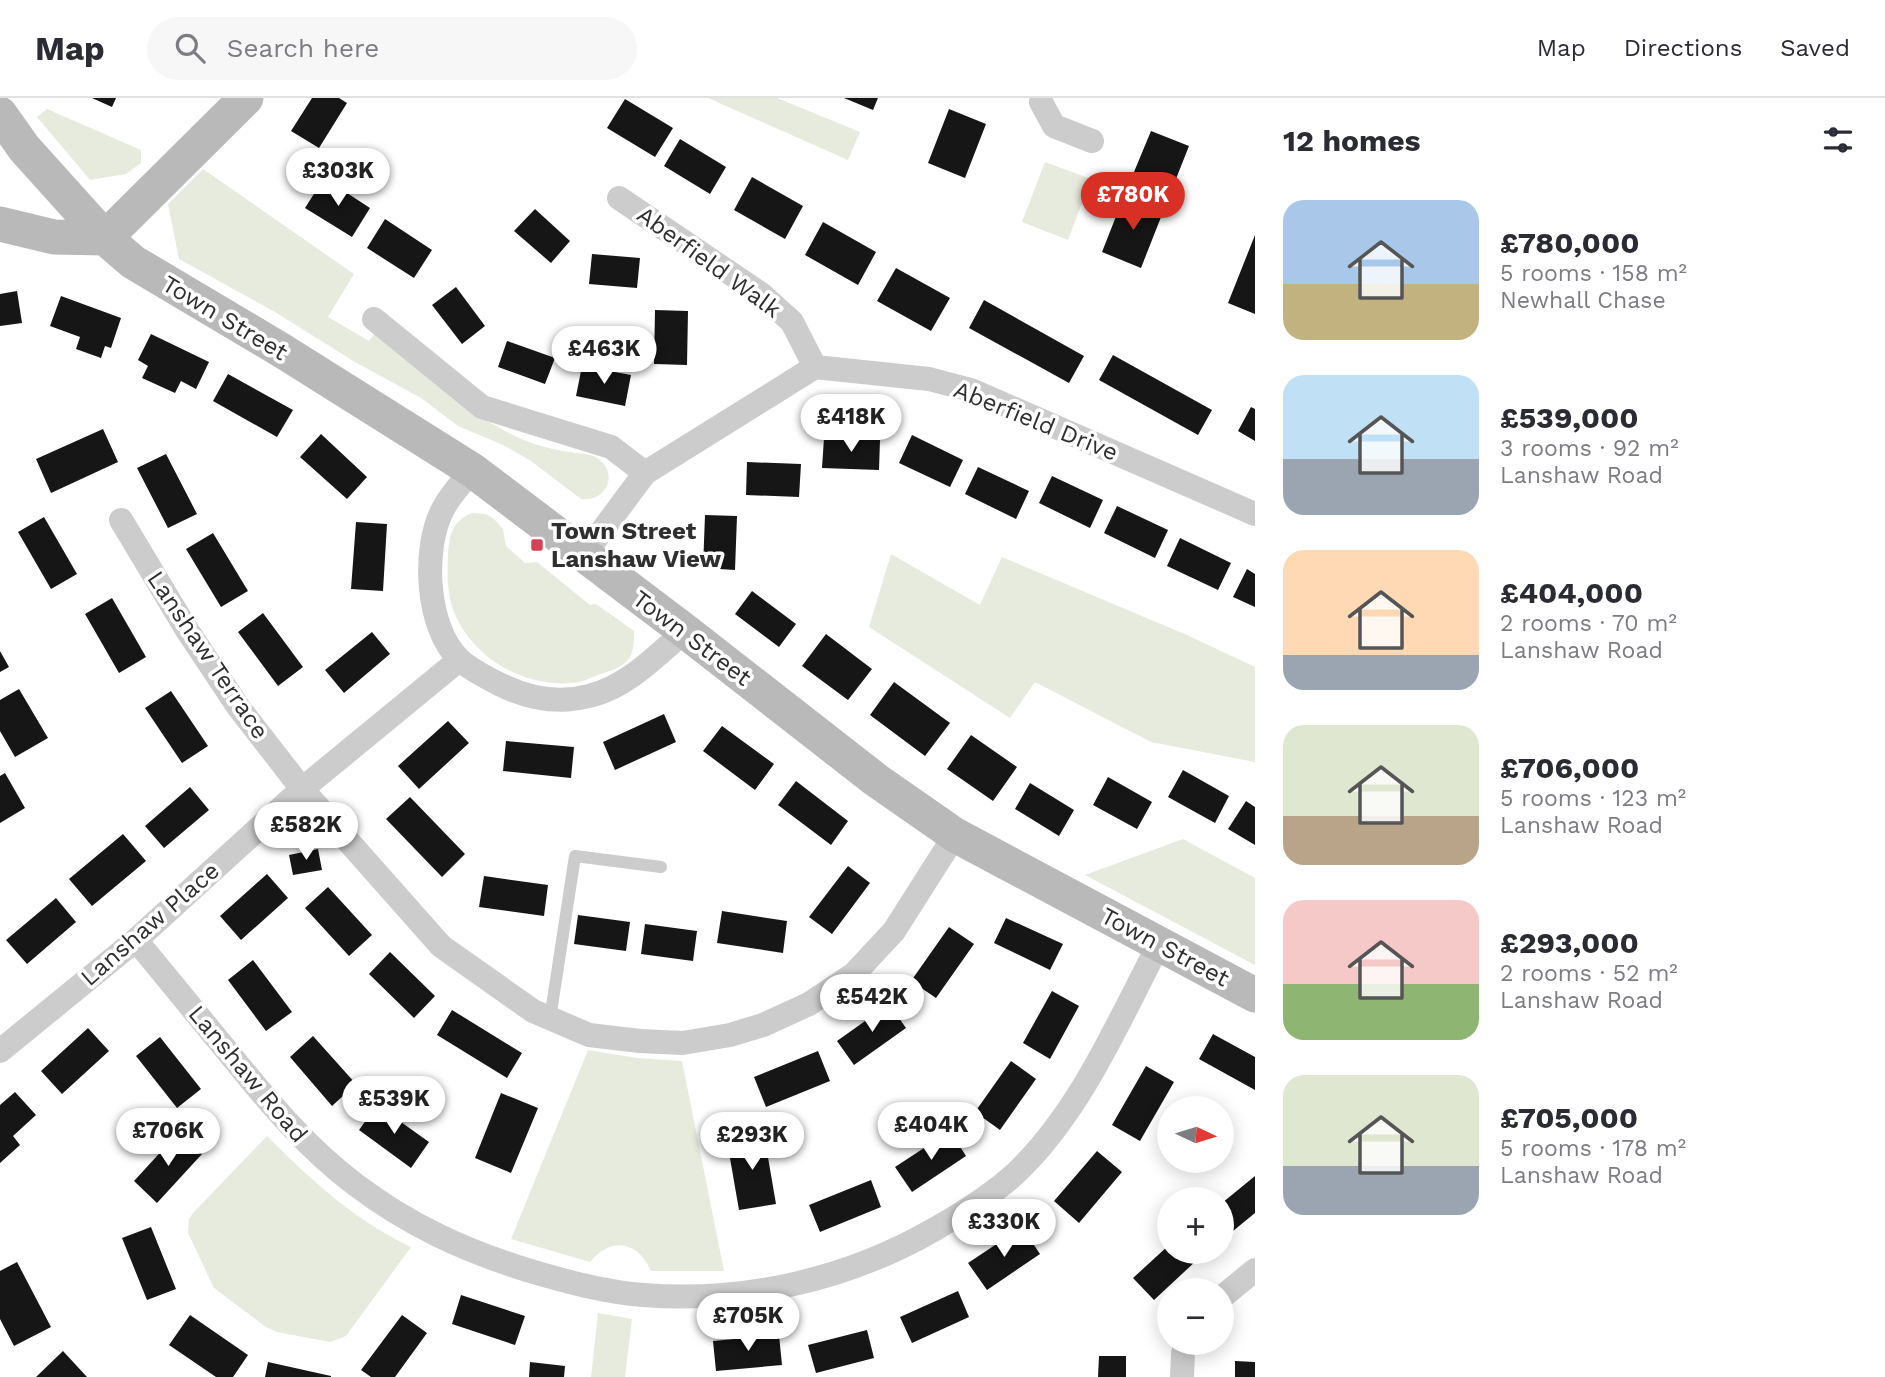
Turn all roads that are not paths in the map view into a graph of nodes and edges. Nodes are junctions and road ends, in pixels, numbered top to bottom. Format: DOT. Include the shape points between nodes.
graph roads {
  1 [pos="246,98"];
  2 [pos="1038,99"];
  3 [pos="0,114"];
  4 [pos="1092,141"];
  5 [pos="12,157"];
  6 [pos="619,198"];
  7 [pos="0,225"];
  8 [pos="105,238"];
  9 [pos="374,319"];
  10 [pos="814,367"];
  11 [pos="471,470"];
  12 [pos="645,473"];
  13 [pos="1255,514"];
  14 [pos="121,520"];
  15 [pos="584,555"];
  16 [pos="685,631"];
  17 [pos="459,660"];
  18 [pos="302,789"];
  19 [pos="955,835"];
  20 [pos="660,867"];
  21 [pos="136,940"];
  22 [pos="1159,944"];
  23 [pos="1255,995"];
  24 [pos="550,1019"];
  25 [pos="0,1051"];
  26 [pos="1255,1270"];
  27 [pos="1234,1287"];
  28 [pos="1183,1355"];
  29 [pos="1182,1377"];
  1 -- 8 [label="street"];
  2 -- 4 [label="street" via="1054,126"];
  3 -- 5 [label="street, Town Street"];
  5 -- 8 [label="street, Town Street"];
  6 -- 10 [label="street, Aberfield Walk" via="761,294 792,322"];
  7 -- 8 [label="street" via="54,237"];
  8 -- 11 [label="street, Town Street" via="160,280"];
  9 -- 12 [label="street" via="482,407 611,447"];
  10 -- 12 [label="street"];
  10 -- 13 [label="street, Aberfield Drive" via="929,379 971,390"];
  11 -- 15 [label="street, Town Street"];
  11 -- 17 [label="street" via="442,510 430,567 436,616"];
  12 -- 15 [label="street"];
  14 -- 18 [label="street, Lanshaw Terrace" via="212,671"];
  15 -- 16 [label="street, Town Street"];
  16 -- 17 [label="street" via="620,684 590,696 562,700 515,692"];
  16 -- 19 [label="street, Town Street" via="876,780"];
  17 -- 18 [label="street, Lanshaw Place"];
  18 -- 21 [label="street, Lanshaw Place"];
  18 -- 24 [label="street, Lanshaw Terrace" via="441,946 533,1012"];
  19 -- 22 [label="street, Town Street"];
  19 -- 24 [label="street, Lanshaw Terrace" via="894,931 854,974 809,1004 763,1025 683,1043 589,1035"];
  20 -- 24 [label="lane" via="575,856"];
  21 -- 22 [label="street, Lanshaw Road" via="278,1113 357,1187 429,1233 497,1261 640,1295 693,1296 786,1287 846,1271 903,1248 968,1210 1015,1173 1051,1134 1089,1076"];
  21 -- 25 [label="street, Lanshaw Place"];
  22 -- 23 [label="street, Town Street"];
  26 -- 27 [label="street"];
  28 -- 29 [label="street"];
}
